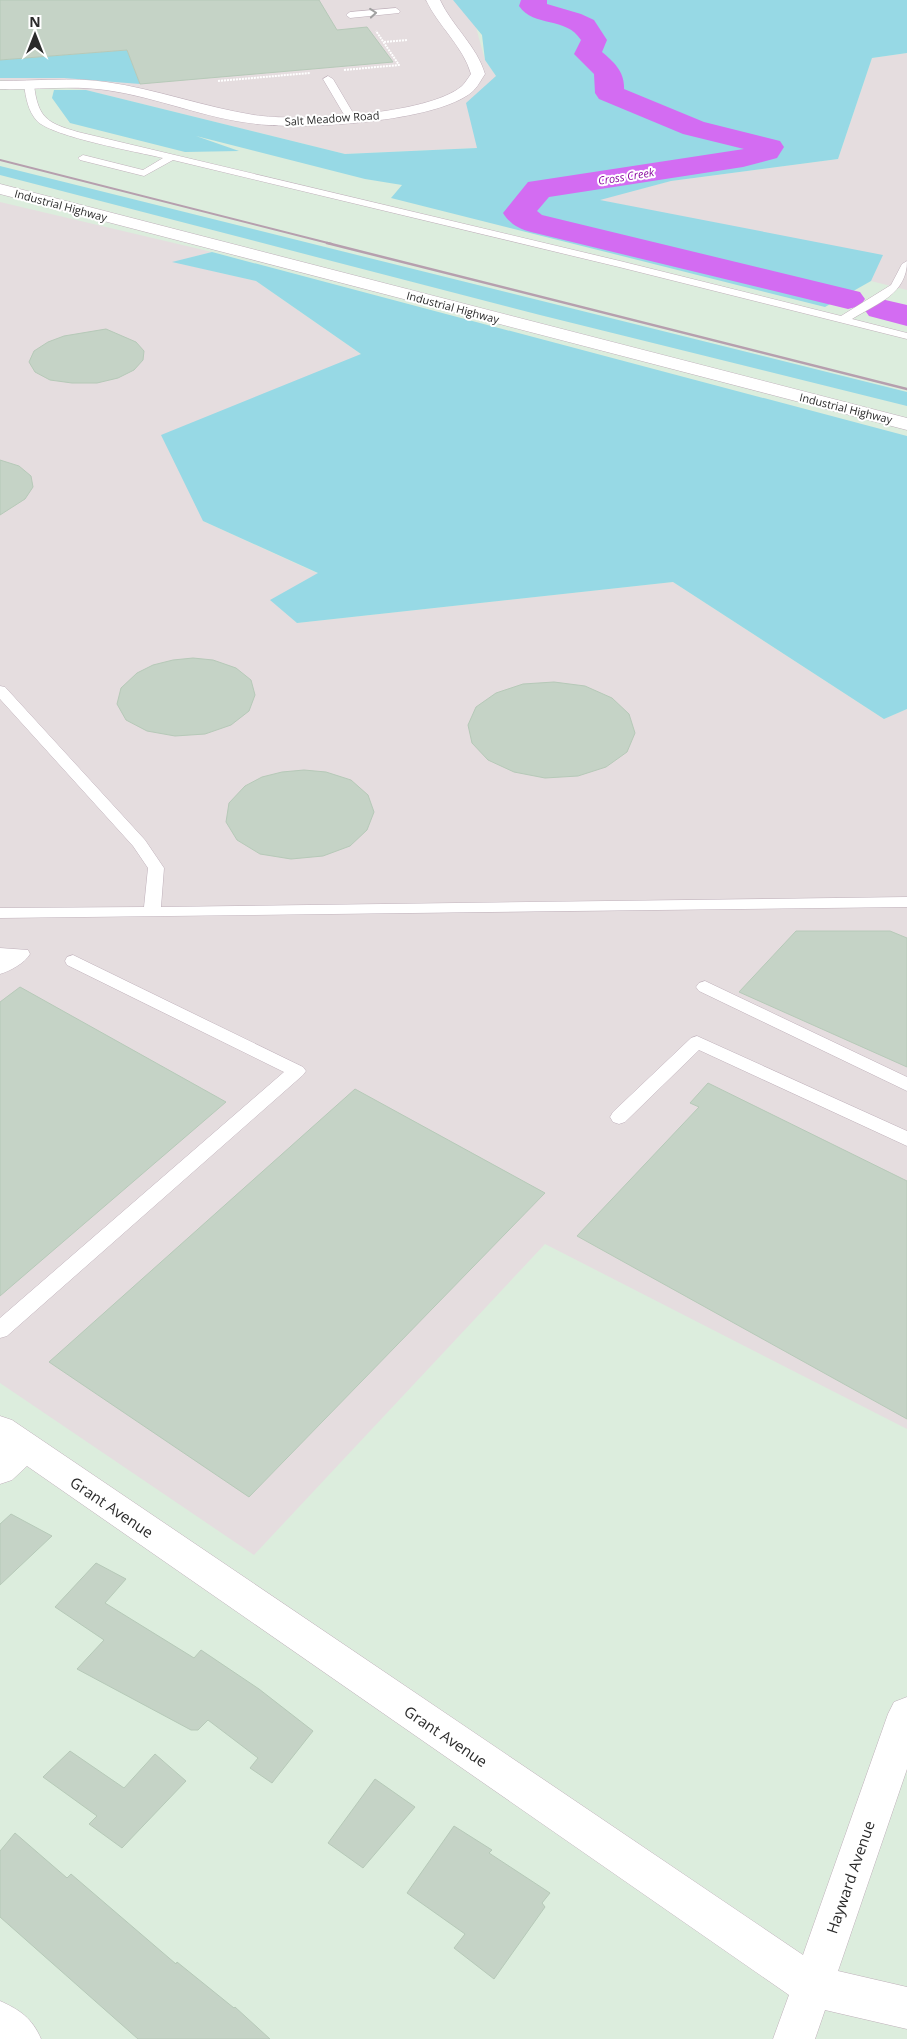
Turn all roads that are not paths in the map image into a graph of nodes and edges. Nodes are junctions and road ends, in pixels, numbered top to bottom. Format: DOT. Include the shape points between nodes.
graph roads {
  1 [pos="433,0"];
  2 [pos="396,11"];
  3 [pos="350,15"];
  4 [pos="328,79"];
  5 [pos="29,85"];
  6 [pos="0,86"];
  7 [pos="351,118"];
  8 [pos="172,157"];
  9 [pos="83,158"];
  10 [pos="0,189"];
  11 [pos="907,264"];
  12 [pos="843,320"];
  13 [pos="907,336"];
  14 [pos="907,424"];
  15 [pos="0,690"];
  16 [pos="907,902"];
  17 [pos="152,912"];
  18 [pos="0,913"];
  19 [pos="0,954"];
  20 [pos="73,961"];
  21 [pos="0,968"];
  22 [pos="705,987"];
  23 [pos="907,1085"];
  24 [pos="619,1117"];
  25 [pos="907,1139"];
  26 [pos="0,1330"];
  27 [pos="8,1449"];
  28 [pos="907,1714"];
  29 [pos="812,1986"];
  30 [pos="907,2008"];
  31 [pos="0,2022"];
  32 [pos="20,2039"];
  33 [pos="794,2039"];
  1 -- 7 [label="street, Salt Meadow Road" via="442,19 476,67 475,82 462,93 439,104 406,112"];
  3 -- 2 [label="lane, one-way"];
  4 -- 7 [label="lane"];
  5 -- 6 [label="street, Salt Meadow Road"];
  5 -- 7 [label="street, Salt Meadow Road" via="106,86 260,120"];
  5 -- 8 [label="lane" via="33,110 50,126"];
  8 -- 9 [label="lane" via="144,173"];
  8 -- 12 [label="lane"];
  10 -- 14 [label="street, Industrial Highway"];
  11 -- 12 [label="lane" via="895,287"];
  12 -- 13 [label="lane"];
  15 -- 17 [label="lane" via="139,843 156,868"];
  16 -- 17 [label="lane"];
  17 -- 18 [label="lane"];
  19 -- 21 [label="lane" via="22,954"];
  20 -- 26 [label="lane" via="297,1071"];
  22 -- 23 [label="lane"];
  24 -- 25 [label="lane" via="697,1042"];
  27 -- 29 [label="street, Grant Avenue"];
  28 -- 29 [label="street, Hayward Avenue"];
  29 -- 30 [label="street, Grant Avenue"];
  29 -- 33 [label="street, Hayward Avenue"];
  31 -- 32 [label="street"];
}
